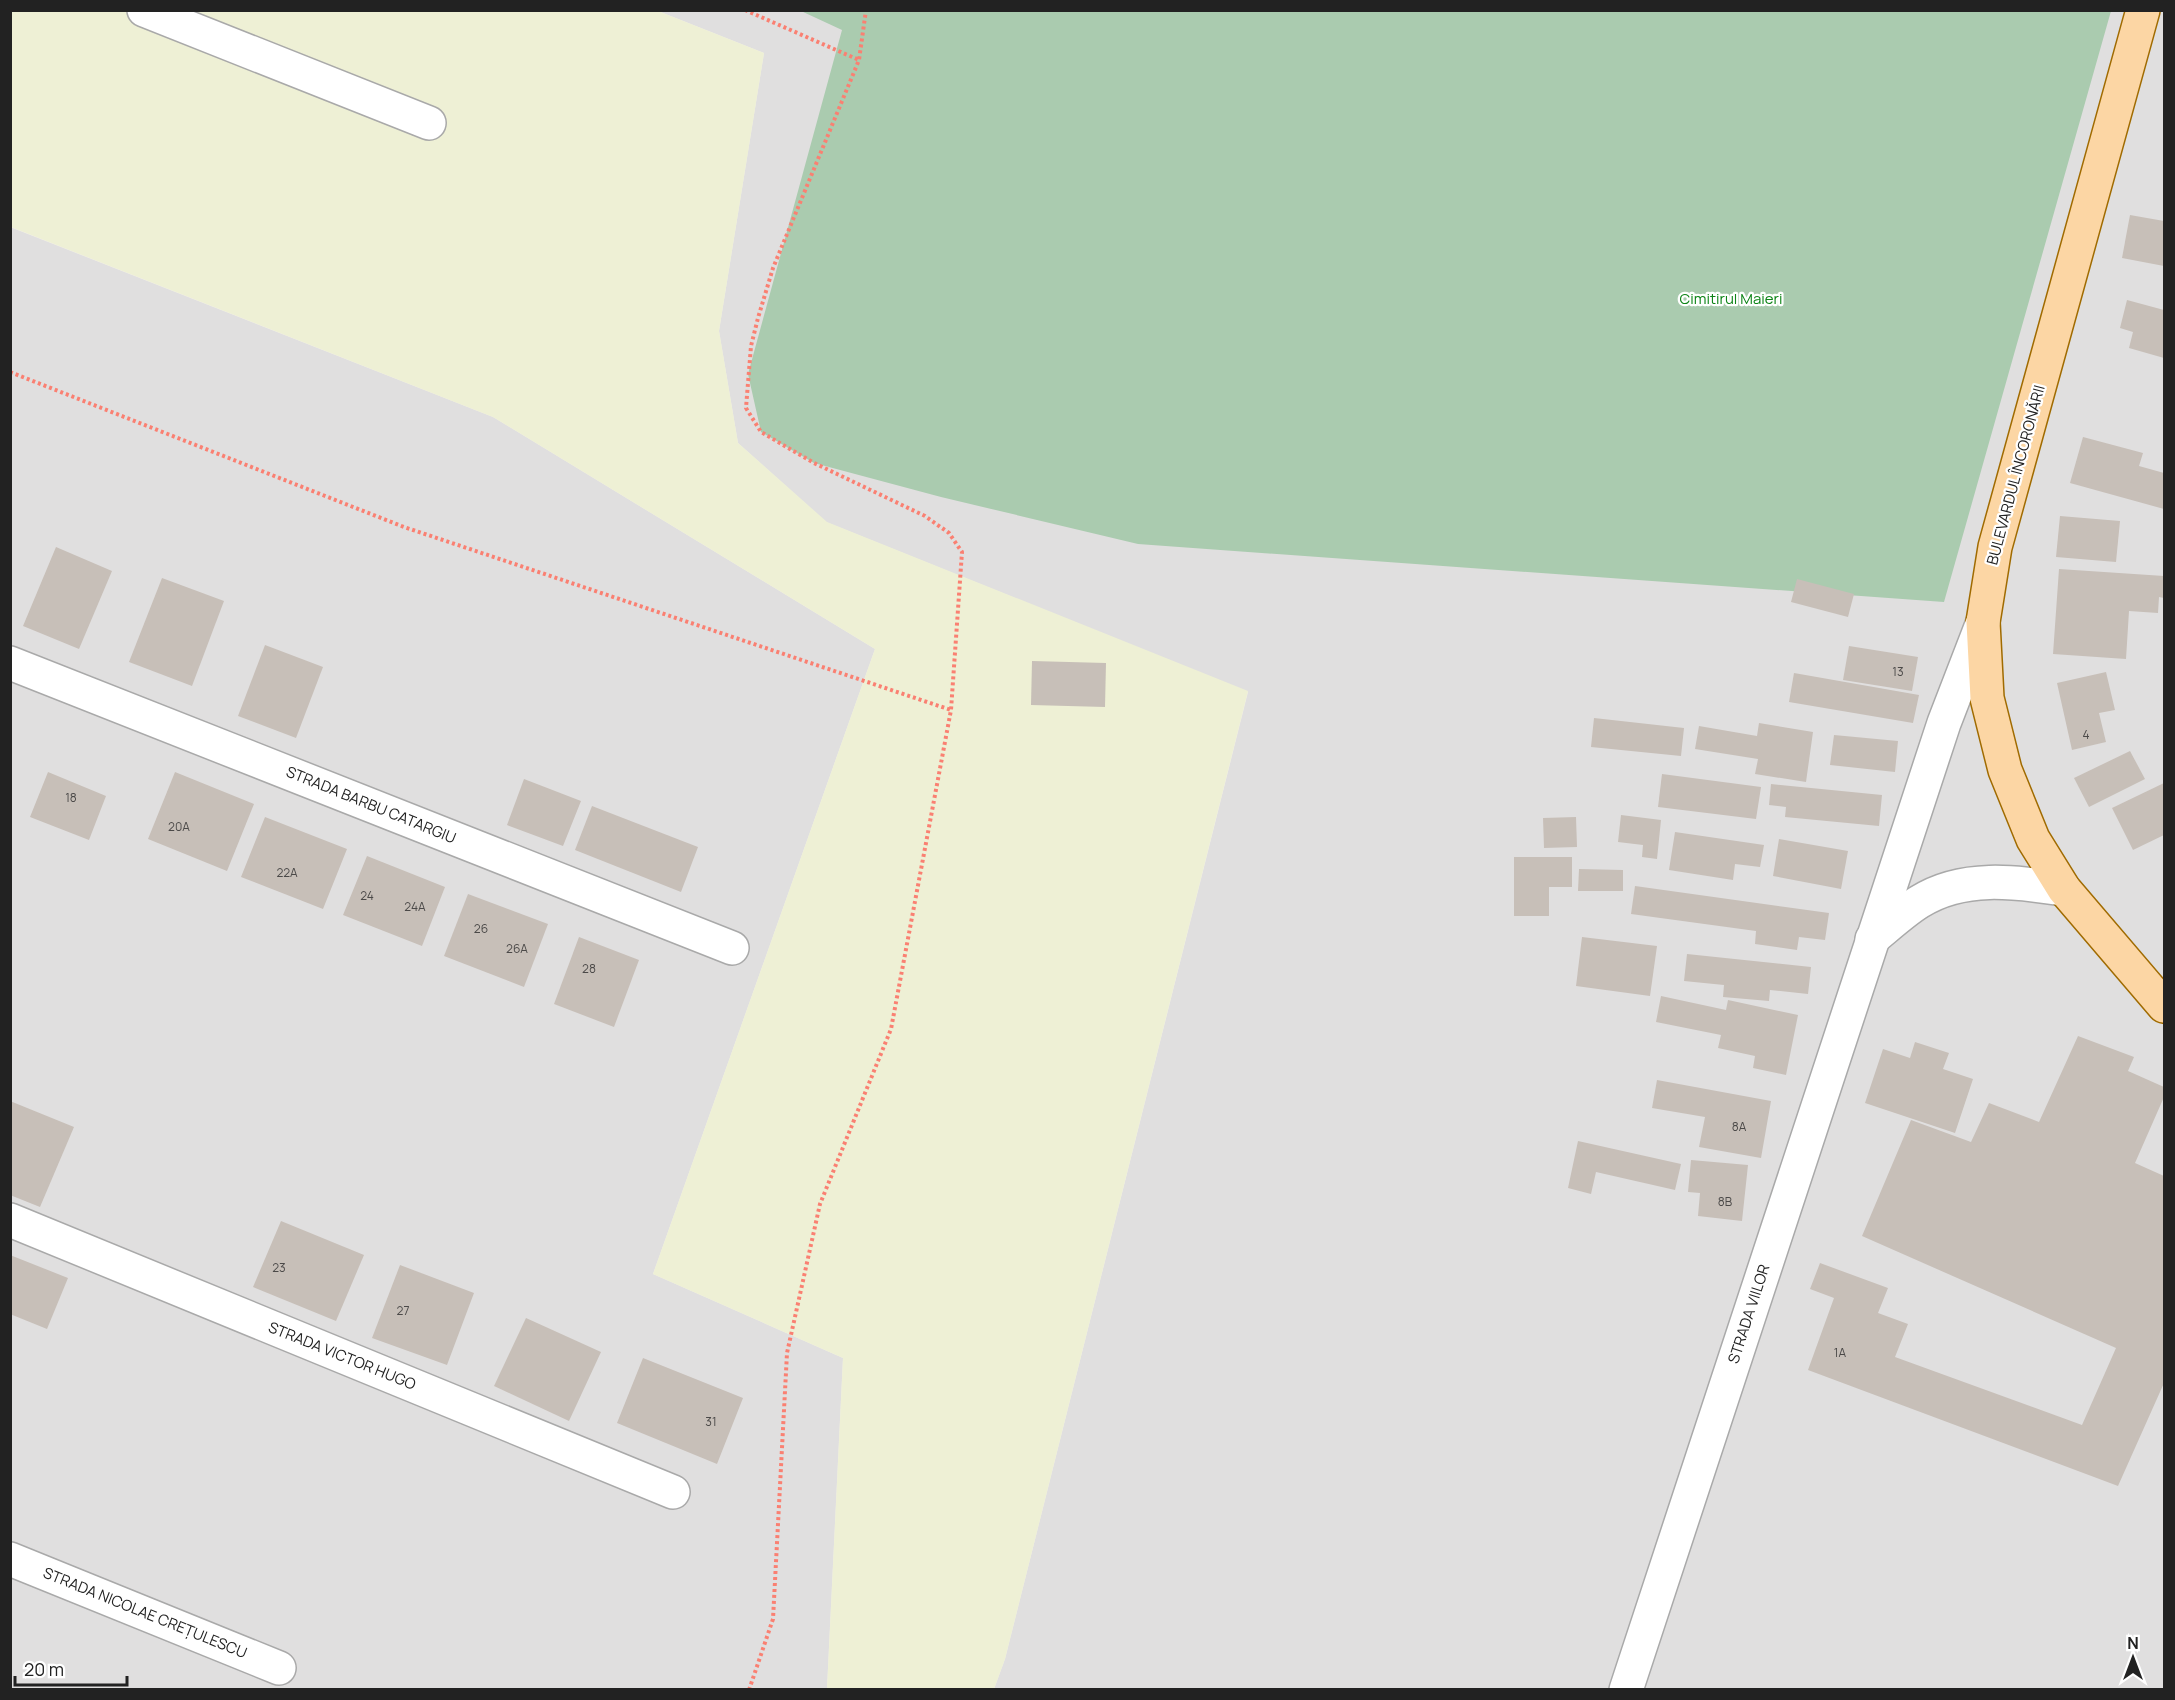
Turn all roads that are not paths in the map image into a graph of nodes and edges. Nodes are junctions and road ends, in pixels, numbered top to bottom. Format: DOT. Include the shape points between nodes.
graph roads {
  1 [pos="144,10"];
  2 [pos="2143,10"];
  3 [pos="429,123"];
  4 [pos="1983,622"];
  5 [pos="10,663"];
  6 [pos="2064,889"];
  7 [pos="1872,939"];
  8 [pos="732,948"];
  9 [pos="2164,1006"];
  10 [pos="10,1220"];
  11 [pos="674,1492"];
  12 [pos="10,1559"];
  13 [pos="279,1668"];
  14 [pos="1626,1689"];
  1 -- 3 [label="street"];
  2 -- 4 [label="main road, BULEVARDUL ÎNCORONĂRII" via="1995,547"];
  4 -- 6 [label="main road, BULEVARDUL ÎNCORONĂRII" via="1987,698 2005,770 2033,838"];
  4 -- 7 [label="street, STRADA VIILOR" via="1944,723"];
  5 -- 8 [label="street, STRADA BARBU CATARGIU"];
  6 -- 7 [label="street" via="1983,882 1946,889 1920,901"];
  6 -- 9 [label="main road, BULEVARDUL ÎNCORONĂRII"];
  7 -- 14 [label="street, STRADA VIILOR"];
  10 -- 11 [label="street, STRADA VICTOR HUGO"];
  12 -- 13 [label="street, STRADA NICOLAE CREȚULESCU"];
}
